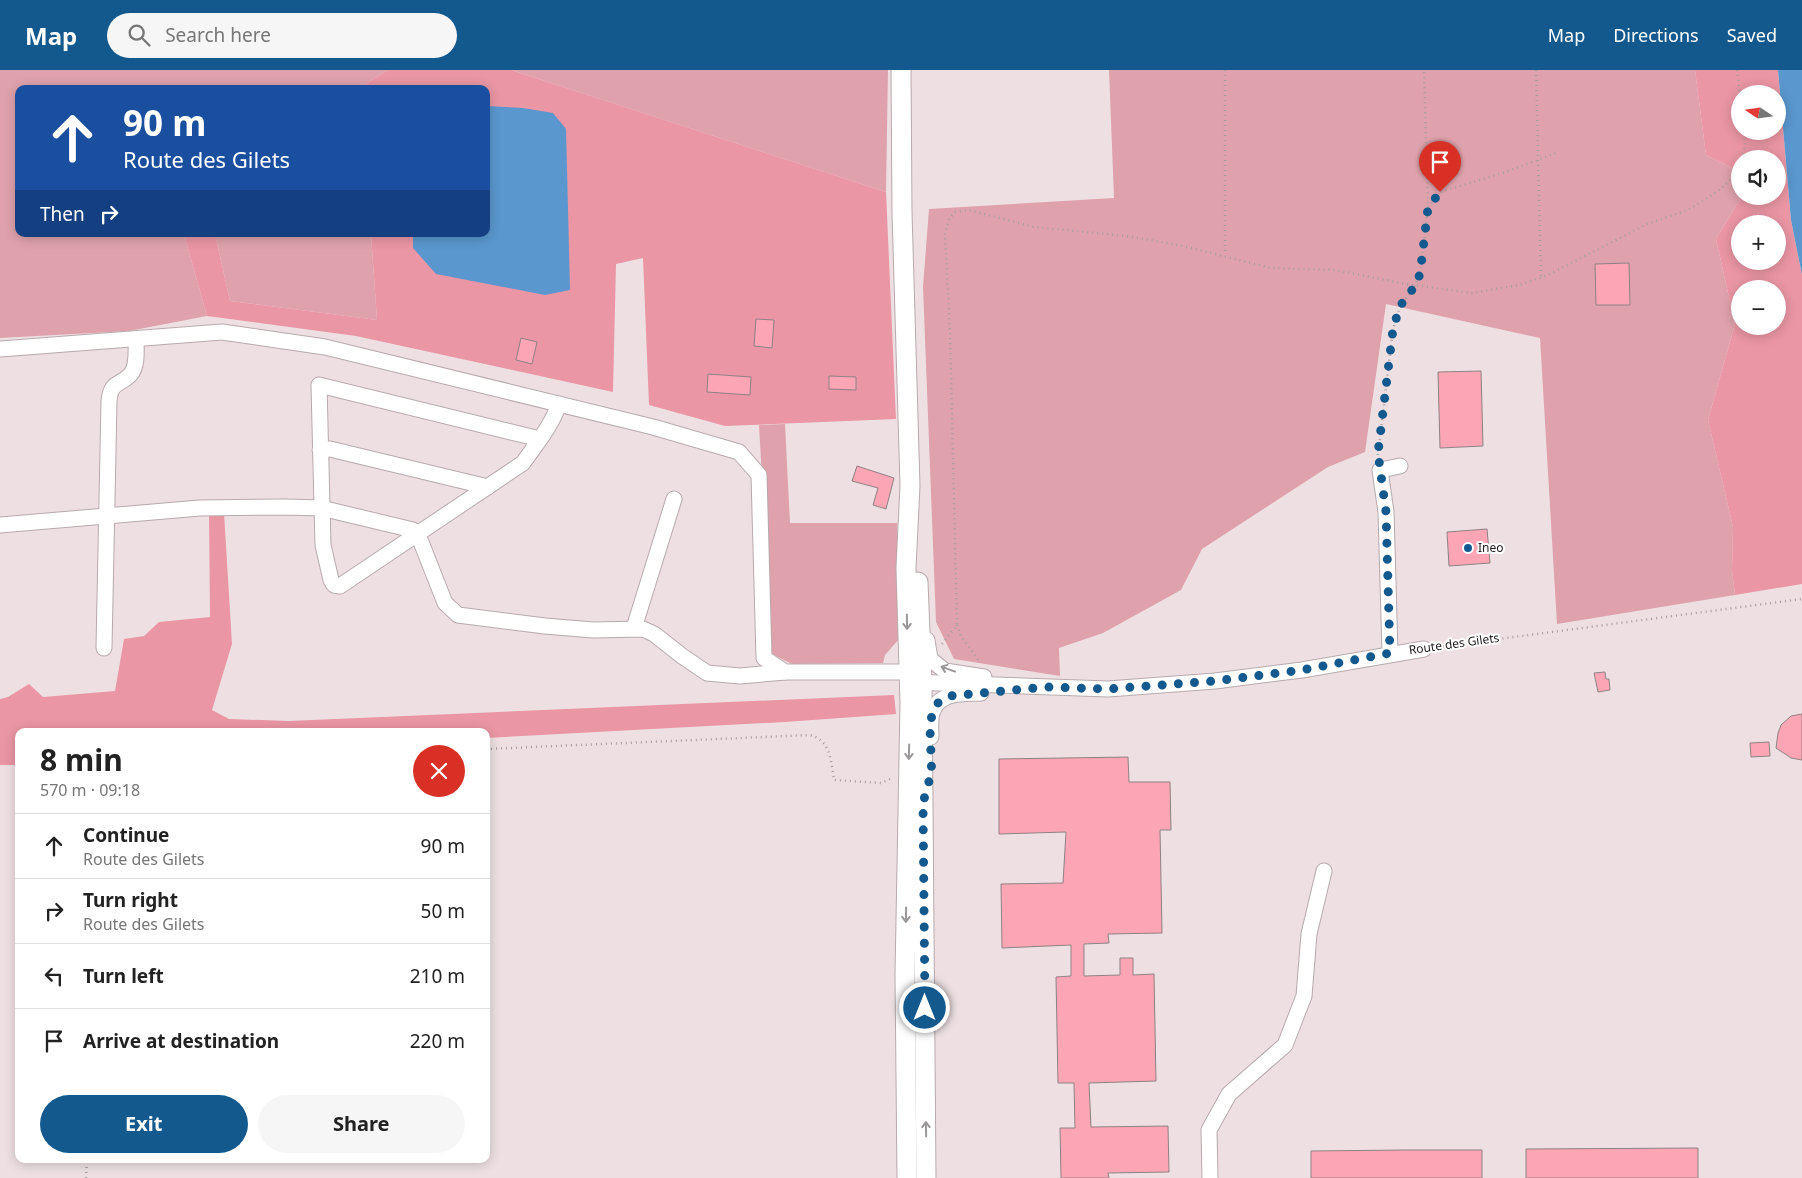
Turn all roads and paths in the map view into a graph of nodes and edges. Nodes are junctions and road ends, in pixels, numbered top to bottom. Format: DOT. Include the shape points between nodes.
graph roads {
  1 [pos="901,70"];
  2 [pos="1225,70"];
  3 [pos="1424,70"];
  4 [pos="1536,70"];
  5 [pos="1737,70"];
  6 [pos="1739,85"];
  7 [pos="1559,152"];
  8 [pos="1539,160"];
  9 [pos="1731,179"];
  10 [pos="1428,208"];
  11 [pos="1225,255"];
  12 [pos="1541,278"];
  13 [pos="1415,286"];
  14 [pos="136,339"];
  15 [pos="0,350"];
  16 [pos="559,404"];
  17 [pos="540,439"];
  18 [pos="320,450"];
  19 [pos="1400,466"];
  20 [pos="1380,470"];
  21 [pos="910,486"];
  22 [pos="488,487"];
  23 [pos="674,499"];
  24 [pos="322,508"];
  25 [pos="106,515"];
  26 [pos="0,525"];
  27 [pos="416,535"];
  28 [pos="919,594"];
  29 [pos="1802,598"];
  30 [pos="634,628"];
  31 [pos="104,648"];
  32 [pos="1424,649"];
  33 [pos="929,651"];
  34 [pos="1390,653"];
  35 [pos="785,672"];
  36 [pos="915,677"];
  37 [pos="1047,687"];
  38 [pos="490,749"];
  39 [pos="893,771"];
  40 [pos="923,804"];
  41 [pos="1324,871"];
  42 [pos="87,1163"];
  43 [pos="86,1178"];
  44 [pos="907,1178"];
  45 [pos="926,1178"];
  46 [pos="1210,1178"];
  1 -- 21 [label="main road"];
  2 -- 11 [label="path"];
  3 -- 10 [label="path"];
  4 -- 8 [label="path"];
  5 -- 6 [label="path"];
  7 -- 8 [label="path"];
  8 -- 10 [label="path" via="1440,192"];
  8 -- 12 [label="path"];
  9 -- 12 [label="path" via="1688,210 1647,224"];
  10 -- 13 [label="path" via="1420,274"];
  11 -- 13 [label="path" via="1271,268 1335,270"];
  11 -- 33 [label="path" via="1127,236 1034,227 969,210 955,212 949,219 945,234 956,625 939,647"];
  12 -- 13 [label="path" via="1472,293"];
  13 -- 20 [label="path" via="1400,306 1393,329 1378,453"];
  14 -- 15 [label="street"];
  14 -- 16 [label="street" via="222,332 325,347"];
  14 -- 25 [label="street" via="134,370 110,392"];
  16 -- 17 [label="street" via="554,420"];
  16 -- 35 [label="street" via="739,452 759,474 764,658"];
  17 -- 18 [label="street" via="319,385"];
  17 -- 22 [label="street" via="523,463"];
  18 -- 22 [label="street" via="330,449"];
  18 -- 24 [label="street"];
  19 -- 20 [label="street"];
  20 -- 34 [label="street" via="1386,512"];
  21 -- 28 [label="main road"];
  21 -- 36 [label="main road, one-way" via="906,568"];
  22 -- 27 [label="street"];
  23 -- 30 [label="street"];
  24 -- 25 [label="street" via="200,508"];
  24 -- 27 [label="street" via="413,530"];
  24 -- 27 [label="street" via="323,545 334,585 340,586"];
  25 -- 26 [label="street"];
  25 -- 31 [label="street"];
  27 -- 30 [label="street" via="445,603 458,615 592,630"];
  28 -- 33 [label="street, Route des Gilets"];
  28 -- 36 [label="main road"];
  29 -- 32 [label="path, Route des Gilets"];
  30 -- 35 [label="street, Route des Gilets" via="654,634 707,672 740,676"];
  32 -- 34 [label="street, Route des Gilets"];
  37 -- 33 [label="street, Route des Gilets, one-way" via="945,670 930,659"];
  34 -- 37 [label="street, Route des Gilets" via="1302,670 1215,681 1108,689"];
  35 -- 36 [label="street, Route des Gilets"];
  36 -- 37 [label="street, Route des Gilets"];
  36 -- 40 [label="main road"];
  36 -- 44 [label="main road, one-way" via="910,703 905,975"];
  37 -- 40 [label="street, Route des Gilets" via="942,698 932,713 931,773"];
  38 -- 39 [label="path" via="810,735 826,744 834,780 881,783 890,779"];
  45 -- 40 [label="main road, one-way"];
  41 -- 46 [label="street" via="1310,934 1304,996 1285,1045 1229,1094 1209,1130"];
  42 -- 43 [label="path"];
}
